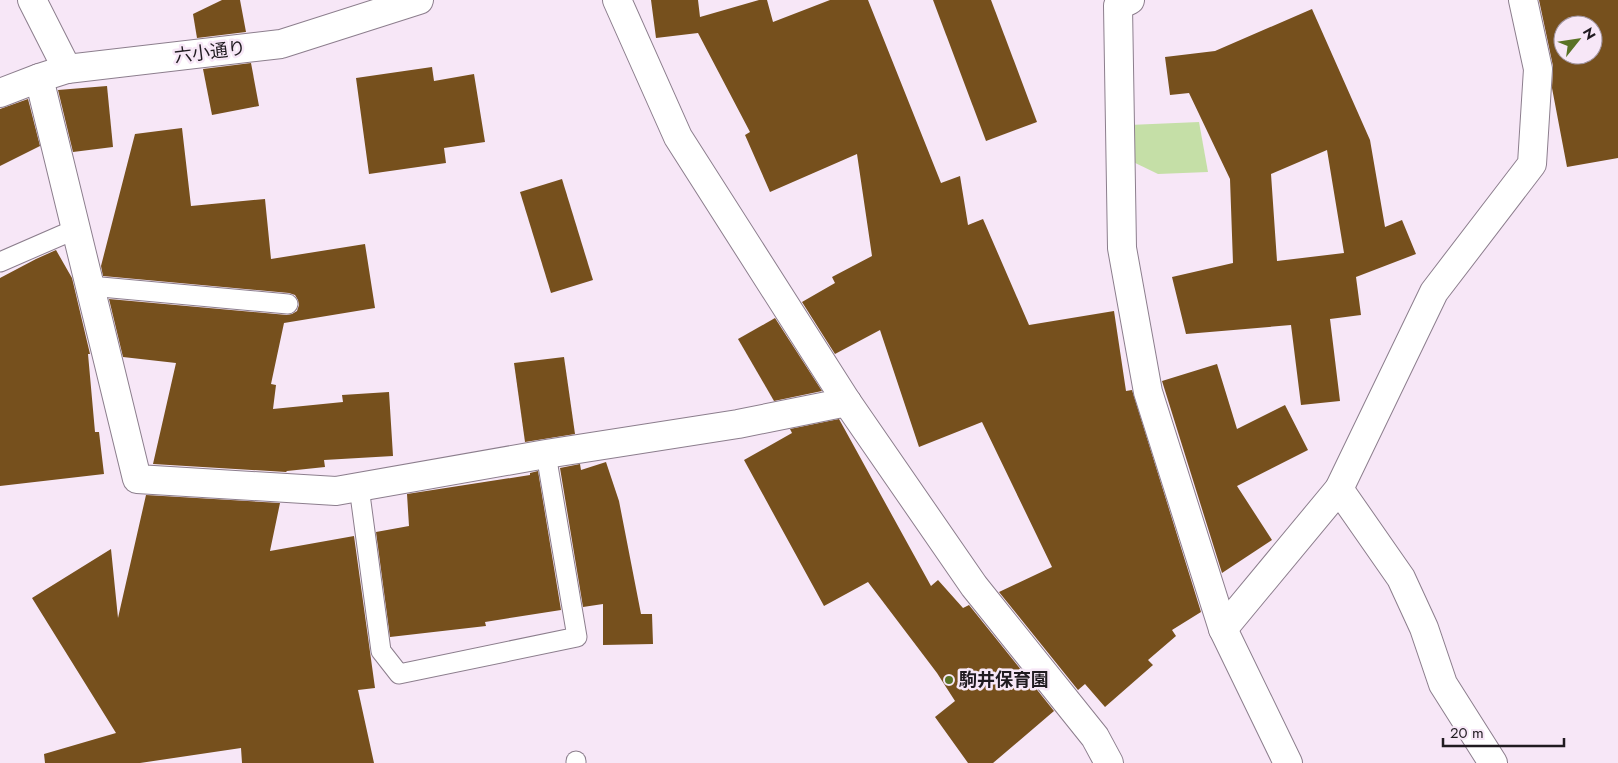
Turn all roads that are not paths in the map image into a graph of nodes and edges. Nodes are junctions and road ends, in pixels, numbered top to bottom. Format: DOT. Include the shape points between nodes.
graph roads {
  1 [pos="32,0"];
  2 [pos="419,0"];
  3 [pos="617,0"];
  4 [pos="1130,0"];
  5 [pos="1523,0"];
  6 [pos="357,8"];
  7 [pos="67,69"];
  8 [pos="39,78"];
  9 [pos="0,93"];
  10 [pos="76,229"];
  11 [pos="0,262"];
  12 [pos="90,286"];
  13 [pos="288,304"];
  14 [pos="847,402"];
  15 [pos="546,454"];
  16 [pos="359,487"];
  17 [pos="1338,489"];
  18 [pos="1223,629"];
  19 [pos="1109,763"];
  20 [pos="1288,763"];
  21 [pos="1493,763"];
  1 -- 7 [label="street"];
  2 -- 6 [label="street, 六小通り"];
  3 -- 14 [label="street" via="678,136"];
  4 -- 18 [label="street" via="1118,6 1122,248 1148,392"];
  5 -- 17 [label="street" via="1538,70 1532,164 1434,292"];
  6 -- 7 [label="street, 六小通り" via="281,44"];
  7 -- 8 [label="street, 六小通り"];
  8 -- 9 [label="street, 六小通り"];
  8 -- 10 [label="street"];
  10 -- 11 [label="lane"];
  10 -- 12 [label="street"];
  12 -- 13 [label="lane"];
  12 -- 16 [label="street" via="137,478 336,492"];
  14 -- 15 [label="street" via="738,424"];
  14 -- 19 [label="street" via="974,586 1095,737"];
  15 -- 16 [label="street"];
  15 -- 16 [label="lane" via="577,637 399,674 381,651"];
  17 -- 18 [label="street"];
  17 -- 21 [label="street" via="1401,578 1424,628 1443,684"];
  18 -- 20 [label="street"];
}
